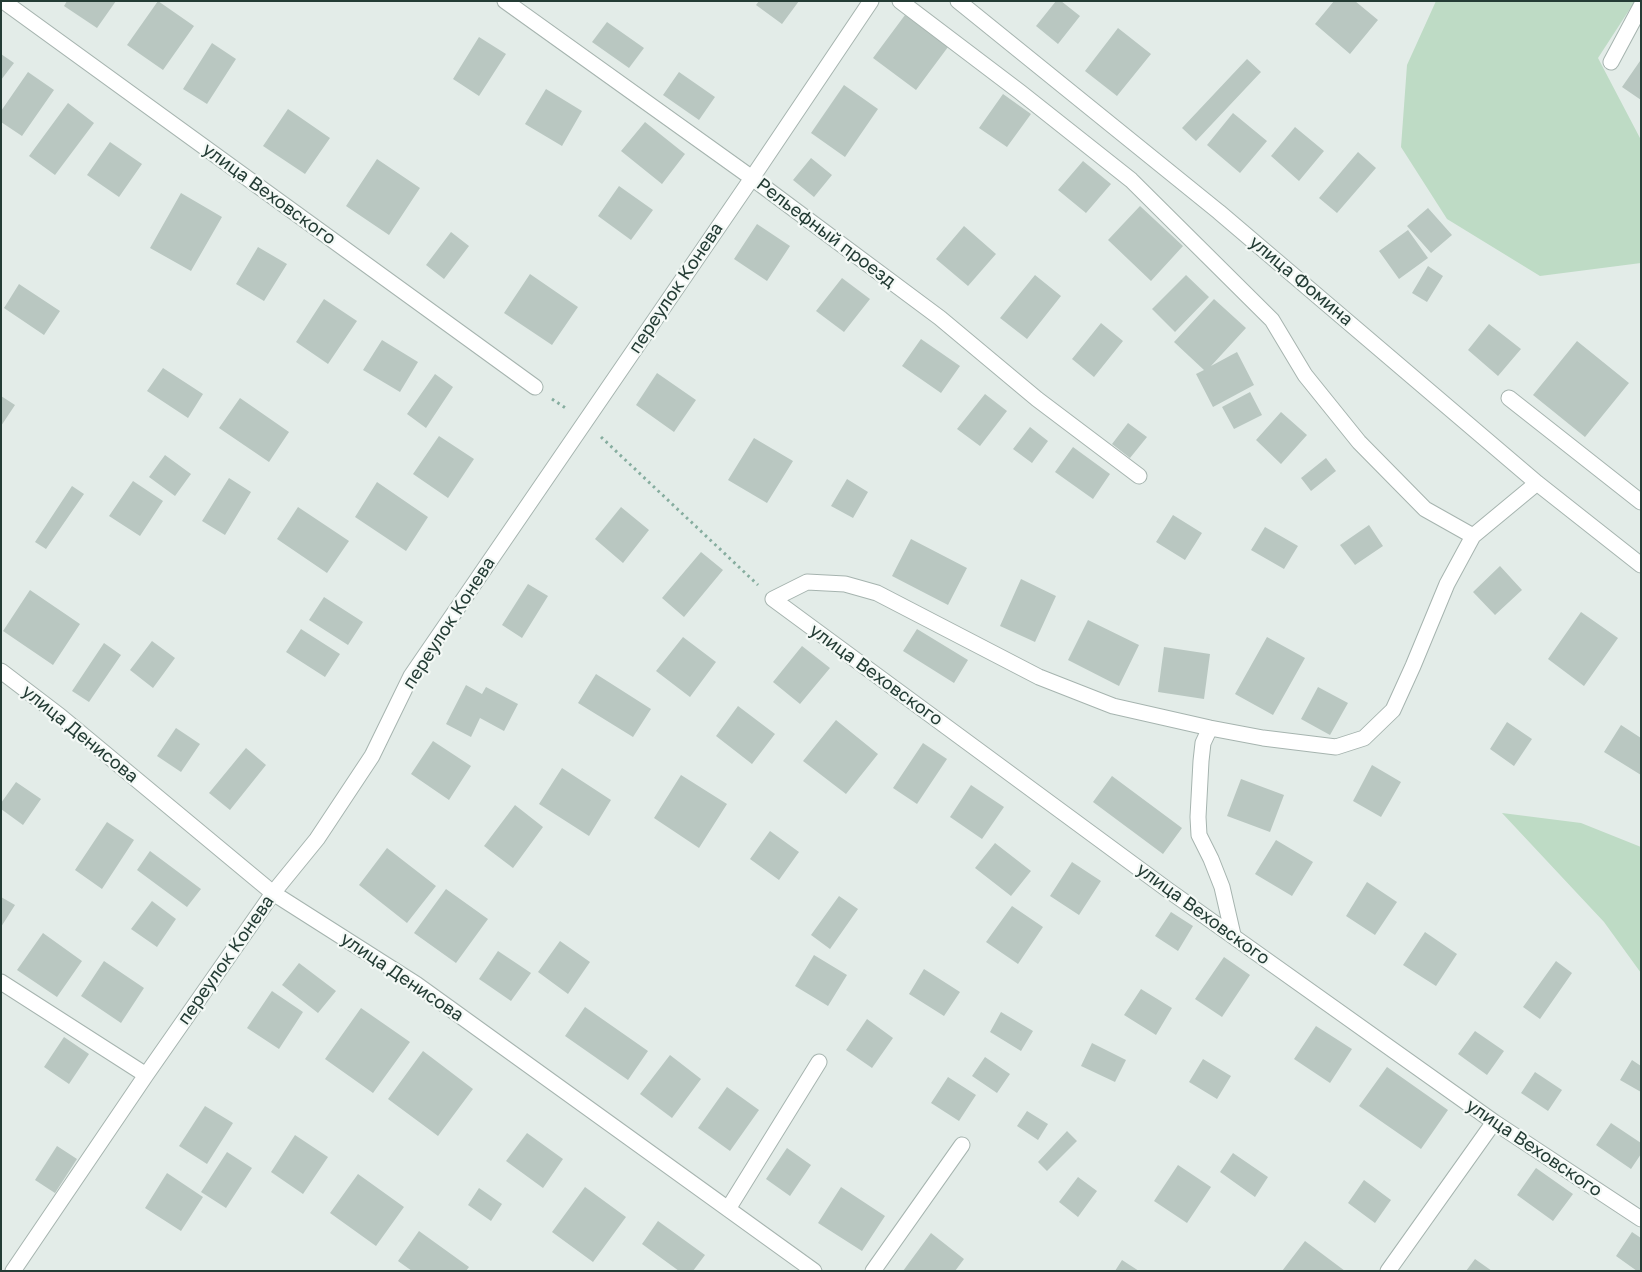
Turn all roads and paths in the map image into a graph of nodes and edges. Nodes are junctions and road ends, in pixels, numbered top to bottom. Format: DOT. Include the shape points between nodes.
graph roads {
  1 [pos="3,1"];
  2 [pos="505,1"];
  3 [pos="871,1"];
  4 [pos="900,1"];
  5 [pos="958,1"];
  6 [pos="1641,6"];
  7 [pos="1611,62"];
  8 [pos="752,178"];
  9 [pos="535,387"];
  10 [pos="1509,398"];
  11 [pos="585,421"];
  12 [pos="1139,476"];
  13 [pos="1537,483"];
  14 [pos="1641,502"];
  15 [pos="1472,536"];
  16 [pos="1641,564"];
  17 [pos="773,599"];
  18 [pos="1,671"];
  19 [pos="1210,728"];
  20 [pos="273,893"];
  21 [pos="1233,935"];
  22 [pos="1,982"];
  23 [pos="819,1062"];
  24 [pos="146,1075"];
  25 [pos="1494,1122"];
  26 [pos="962,1145"];
  27 [pos="728,1209"];
  28 [pos="1641,1219"];
  29 [pos="13,1271"];
  30 [pos="814,1271"];
  31 [pos="873,1271"];
  32 [pos="1388,1271"];
  1 -- 9 [label="street, улица Веховского"];
  2 -- 8 [label="street, Рельефный проезд"];
  3 -- 8 [label="street, переулок Конева"];
  4 -- 15 [label="street" via="1131,180 1272,320 1304,375 1359,442 1425,509"];
  5 -- 13 [label="street, улица Фомина" via="1219,212"];
  6 -- 7 [label="street"];
  8 -- 11 [label="street, переулок Конева"];
  8 -- 12 [label="street, Рельефный проезд" via="940,318 1037,399"];
  9 -- 11 [label="path"];
  10 -- 14 [label="street"];
  11 -- 17 [label="path"];
  11 -- 20 [label="street, переулок Конева" via="410,676 372,756 317,839"];
  13 -- 15 [label="street"];
  13 -- 16 [label="street, улица Фомина"];
  15 -- 19 [label="street" via="1446,584 1393,710 1364,738 1336,747"];
  17 -- 19 [label="street" via="807,582 846,584 878,593 1038,677 1113,706"];
  17 -- 21 [label="street, улица Веховского"];
  18 -- 20 [label="street, улица Денисова"];
  19 -- 21 [label="street" via="1203,743 1201,761 1199,835 1222,887"];
  20 -- 24 [label="street, переулок Конева"];
  20 -- 27 [label="street, улица Денисова" via="416,984"];
  21 -- 25 [label="street, улица Веховского"];
  22 -- 24 [label="street"];
  23 -- 27 [label="street"];
  24 -- 29 [label="street, переулок Конева"];
  25 -- 28 [label="street, улица Веховского"];
  25 -- 32 [label="street"];
  26 -- 31 [label="street"];
  27 -- 30 [label="street, улица Денисова"];
}
